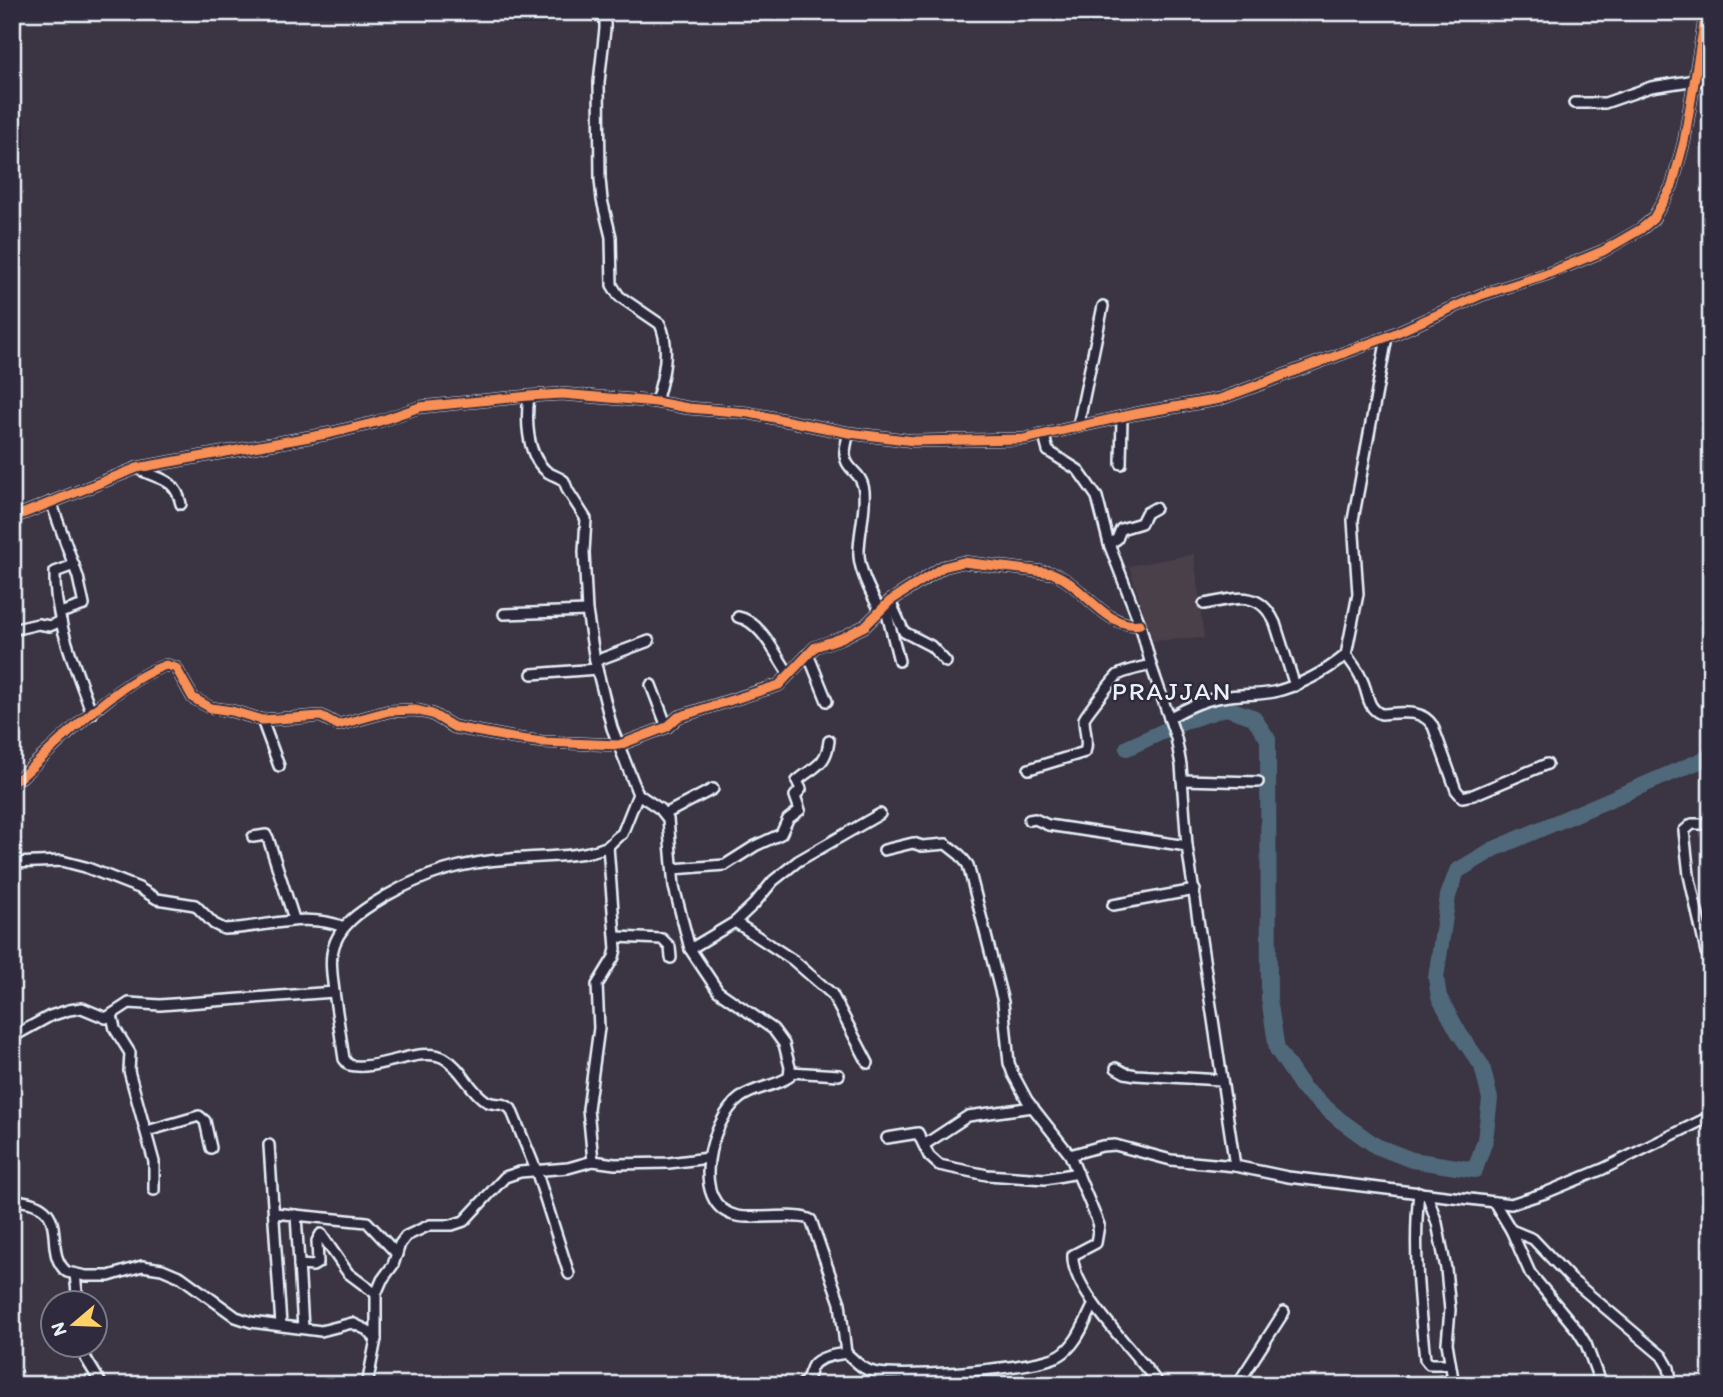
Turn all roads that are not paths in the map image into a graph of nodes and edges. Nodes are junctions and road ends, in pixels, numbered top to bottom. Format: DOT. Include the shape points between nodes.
graph roads {
  1 [pos="605,12"];
  2 [pos="1706,12"];
  3 [pos="1707,33"];
  4 [pos="1696,80"];
  5 [pos="1711,81"];
  6 [pos="1574,103"];
  7 [pos="1103,306"];
  8 [pos="1387,337"];
  9 [pos="528,396"];
  10 [pos="656,402"];
  11 [pos="1122,417"];
  12 [pos="1078,426"];
  13 [pos="849,433"];
  14 [pos="1044,436"];
  15 [pos="1121,464"];
  16 [pos="137,468"];
  17 [pos="51,502"];
  18 [pos="181,504"];
  19 [pos="1155,508"];
  20 [pos="12,518"];
  21 [pos="1109,544"];
  22 [pos="74,565"];
  23 [pos="1204,604"];
  24 [pos="885,606"];
  25 [pos="587,611"];
  26 [pos="504,614"];
  27 [pos="60,617"];
  28 [pos="738,617"];
  29 [pos="1140,624"];
  30 [pos="12,630"];
  31 [pos="649,641"];
  32 [pos="808,654"];
  33 [pos="1346,655"];
  34 [pos="899,661"];
  35 [pos="946,662"];
  36 [pos="596,665"];
  37 [pos="1151,665"];
  38 [pos="532,674"];
  39 [pos="789,674"];
  40 [pos="652,685"];
  41 [pos="1295,686"];
  42 [pos="827,701"];
  43 [pos="92,713"];
  44 [pos="262,720"];
  45 [pos="1170,720"];
  46 [pos="667,727"];
  47 [pos="829,741"];
  48 [pos="619,745"];
  49 [pos="1547,764"];
  50 [pos="279,766"];
  51 [pos="1029,769"];
  52 [pos="1182,780"];
  53 [pos="12,781"];
  54 [pos="1258,782"];
  55 [pos="713,789"];
  56 [pos="638,794"];
  57 [pos="665,814"];
  58 [pos="880,814"];
  59 [pos="1029,820"];
  60 [pos="1711,824"];
  61 [pos="253,837"];
  62 [pos="608,846"];
  63 [pos="1187,846"];
  64 [pos="884,850"];
  65 [pos="12,863"];
  66 [pos="673,869"];
  67 [pos="1195,890"];
  68 [pos="1113,905"];
  69 [pos="294,919"];
  70 [pos="735,922"];
  71 [pos="344,927"];
  72 [pos="617,937"];
  73 [pos="690,950"];
  74 [pos="671,958"];
  75 [pos="1711,961"];
  76 [pos="334,992"];
  77 [pos="112,1015"];
  78 [pos="12,1037"];
  79 [pos="868,1063"];
  80 [pos="1116,1068"];
  81 [pos="790,1072"];
  82 [pos="839,1075"];
  83 [pos="1222,1080"];
  84 [pos="1033,1107"];
  85 [pos="1711,1116"];
  86 [pos="147,1131"];
  87 [pos="887,1138"];
  88 [pos="269,1145"];
  89 [pos="924,1145"];
  90 [pos="211,1148"];
  91 [pos="1070,1155"];
  92 [pos="708,1158"];
  93 [pos="593,1161"];
  94 [pos="1235,1167"];
  95 [pos="536,1170"];
  96 [pos="1078,1173"];
  97 [pos="154,1189"];
  98 [pos="1423,1193"];
  99 [pos="12,1200"];
  100 [pos="1494,1202"];
  101 [pos="274,1213"];
  102 [pos="296,1215"];
  103 [pos="1511,1230"];
  104 [pos="397,1254"];
  105 [pos="299,1265"];
  106 [pos="75,1274"];
  107 [pos="569,1274"];
  108 [pos="76,1288"];
  109 [pos="376,1294"];
  110 [pos="1093,1306"];
  111 [pos="1284,1312"];
  112 [pos="281,1325"];
  113 [pos="303,1328"];
  114 [pos="376,1339"];
  115 [pos="846,1353"];
  116 [pos="86,1358"];
  117 [pos="1449,1364"];
  118 [pos="905,1380"];
  119 [pos="1454,1382"];
  120 [pos="102,1385"];
  121 [pos="367,1385"];
  122 [pos="801,1385"];
  123 [pos="1159,1385"];
  124 [pos="1237,1385"];
  125 [pos="1425,1385"];
  126 [pos="1601,1385"];
  127 [pos="1672,1385"];
  1 -- 10 [label="street" via="599,82 600,179 611,237 612,285 619,296 663,330 663,380"];
  2 -- 3 [label="street"];
  3 -- 4 [label="street"];
  4 -- 5 [label="street"];
  4 -- 6 [label="street" via="1651,87 1605,103"];
  4 -- 8 [label="street" via="1672,186 1653,219 1641,229 1603,251 1467,301"];
  7 -- 12 [label="street"];
  8 -- 11 [label="street" via="1220,399"];
  8 -- 33 [label="street" via="1353,520 1358,594"];
  9 -- 10 [label="street" via="562,394"];
  9 -- 16 [label="street" via="419,407 332,433"];
  9 -- 25 [label="street" via="526,426 538,461 564,481 586,519"];
  10 -- 13 [label="street" via="749,413"];
  11 -- 12 [label="street"];
  11 -- 15 [label="street"];
  12 -- 14 [label="street"];
  13 -- 14 [label="street" via="914,441"];
  13 -- 24 [label="street" via="845,457 864,490 861,564 866,584"];
  14 -- 21 [label="street" via="1048,451 1078,470 1097,497"];
  16 -- 17 [label="street"];
  16 -- 18 [label="street" via="167,480"];
  17 -- 20 [label="street"];
  17 -- 22 [label="street"];
  19 -- 21 [label="street" via="1140,523 1121,529"];
  21 -- 29 [label="street"];
  22 -- 27 [label="street" via="55,573"];
  22 -- 27 [label="street" via="84,605"];
  23 -- 41 [label="street" via="1248,598 1258,601 1275,623"];
  24 -- 29 [label="street" via="943,567 963,562 1063,577 1115,620 1124,625"];
  24 -- 32 [label="street" via="865,626"];
  24 -- 34 [label="street"];
  24 -- 35 [label="street" via="904,632 931,646"];
  25 -- 26 [label="street"];
  25 -- 36 [label="street"];
  27 -- 30 [label="street" via="50,626"];
  27 -- 43 [label="street"];
  28 -- 39 [label="street" via="755,625"];
  29 -- 37 [label="street"];
  31 -- 36 [label="street"];
  32 -- 39 [label="street"];
  32 -- 42 [label="street"];
  33 -- 41 [label="street" via="1315,678"];
  33 -- 49 [label="street" via="1376,712 1427,718 1462,797"];
  36 -- 38 [label="street"];
  36 -- 48 [label="street"];
  37 -- 45 [label="street"];
  37 -- 51 [label="street" via="1116,676 1088,709 1085,752"];
  39 -- 46 [label="street" via="772,689 710,705 678,717"];
  40 -- 46 [label="street"];
  41 -- 45 [label="street" via="1199,702"];
  43 -- 44 [label="street" via="134,681 170,665 199,703"];
  43 -- 53 [label="street"];
  44 -- 48 [label="street" via="321,716 338,725 389,711 415,710 454,727 513,738"];
  44 -- 50 [label="street"];
  45 -- 52 [label="street"];
  46 -- 48 [label="street"];
  47 -- 66 [label="street" via="820,764 797,781 801,789 795,796 800,810 788,819 781,834 725,865"];
  48 -- 56 [label="street"];
  52 -- 54 [label="street"];
  52 -- 63 [label="street"];
  55 -- 57 [label="street"];
  56 -- 57 [label="street"];
  56 -- 62 [label="street" via="622,834"];
  57 -- 66 [label="street"];
  58 -- 70 [label="street" via="797,861"];
  59 -- 63 [label="street"];
  60 -- 75 [label="street" via="1692,824 1684,831 1692,887"];
  61 -- 69 [label="street" via="268,838"];
  62 -- 71 [label="street" via="438,871 375,902"];
  62 -- 72 [label="street"];
  63 -- 67 [label="street"];
  64 -- 84 [label="street" via="913,843 946,844 968,865 1003,1002 1009,1063"];
  65 -- 69 [label="street" via="74,864 157,899 195,905 224,929"];
  66 -- 73 [label="street"];
  67 -- 68 [label="street"];
  67 -- 83 [label="street"];
  69 -- 71 [label="street"];
  70 -- 73 [label="street"];
  70 -- 79 [label="street" via="793,960 832,994"];
  71 -- 76 [label="street" via="332,955"];
  72 -- 74 [label="street" via="662,939 670,947"];
  72 -- 93 [label="street" via="616,953 597,985 599,1035 588,1109"];
  73 -- 81 [label="street" via="718,990 773,1029 784,1044"];
  76 -- 77 [label="street" via="129,1003"];
  76 -- 95 [label="street" via="344,1059 349,1065 441,1056 487,1102 511,1109"];
  77 -- 78 [label="street" via="103,1018 82,1009 69,1010"];
  77 -- 86 [label="street" via="130,1053 129,1071"];
  80 -- 83 [label="street" via="1136,1075"];
  81 -- 82 [label="street"];
  81 -- 92 [label="street" via="780,1083 751,1091 729,1108"];
  83 -- 94 [label="street"];
  84 -- 89 [label="street" via="968,1116"];
  84 -- 91 [label="street"];
  85 -- 100 [label="street" via="1545,1193 1511,1204"];
  86 -- 90 [label="street" via="199,1116 205,1121"];
  86 -- 97 [label="street"];
  87 -- 89 [label="street" via="914,1132"];
  88 -- 101 [label="street"];
  89 -- 96 [label="street" via="939,1165 987,1175 1045,1179"];
  91 -- 94 [label="street" via="1108,1145 1171,1160"];
  91 -- 96 [label="street"];
  92 -- 93 [label="street" via="669,1163"];
  92 -- 115 [label="street" via="708,1179 721,1208 735,1216 811,1220 840,1303"];
  93 -- 95 [label="street"];
  94 -- 98 [label="street" via="1288,1178"];
  95 -- 104 [label="street" via="505,1177 464,1221 430,1225 406,1236"];
  95 -- 107 [label="street"];
  96 -- 110 [label="street" via="1100,1229 1096,1243 1071,1257"];
  98 -- 100 [label="street"];
  98 -- 117 [label="street" via="1437,1223 1446,1269"];
  98 -- 117 [label="street" via="1415,1229 1425,1359 1429,1364"];
  99 -- 106 [label="street" via="30,1201 48,1214 58,1260 64,1270"];
  100 -- 103 [label="street"];
  101 -- 102 [label="street"];
  101 -- 112 [label="street"];
  102 -- 104 [label="street" via="367,1222"];
  102 -- 105 [label="street"];
  103 -- 126 [label="street" via="1530,1273 1582,1338"];
  103 -- 127 [label="street" via="1533,1238 1572,1280 1662,1356"];
  104 -- 109 [label="street"];
  105 -- 109 [label="street" via="318,1263 321,1234 348,1273"];
  105 -- 113 [label="street"];
  106 -- 108 [label="street"];
  106 -- 112 [label="street" via="109,1276 142,1266 162,1269 181,1277 236,1317"];
  109 -- 114 [label="street"];
  110 -- 118 [label="street" via="1075,1341 1058,1356 1012,1367"];
  110 -- 123 [label="street"];
  111 -- 124 [label="street"];
  112 -- 113 [label="street"];
  113 -- 114 [label="street" via="328,1331 352,1323"];
  114 -- 121 [label="street"];
  115 -- 118 [label="street" via="859,1366"];
  115 -- 122 [label="street" via="817,1362"];
  116 -- 120 [label="street"];
  117 -- 119 [label="street"];
  119 -- 125 [label="street"];
}
